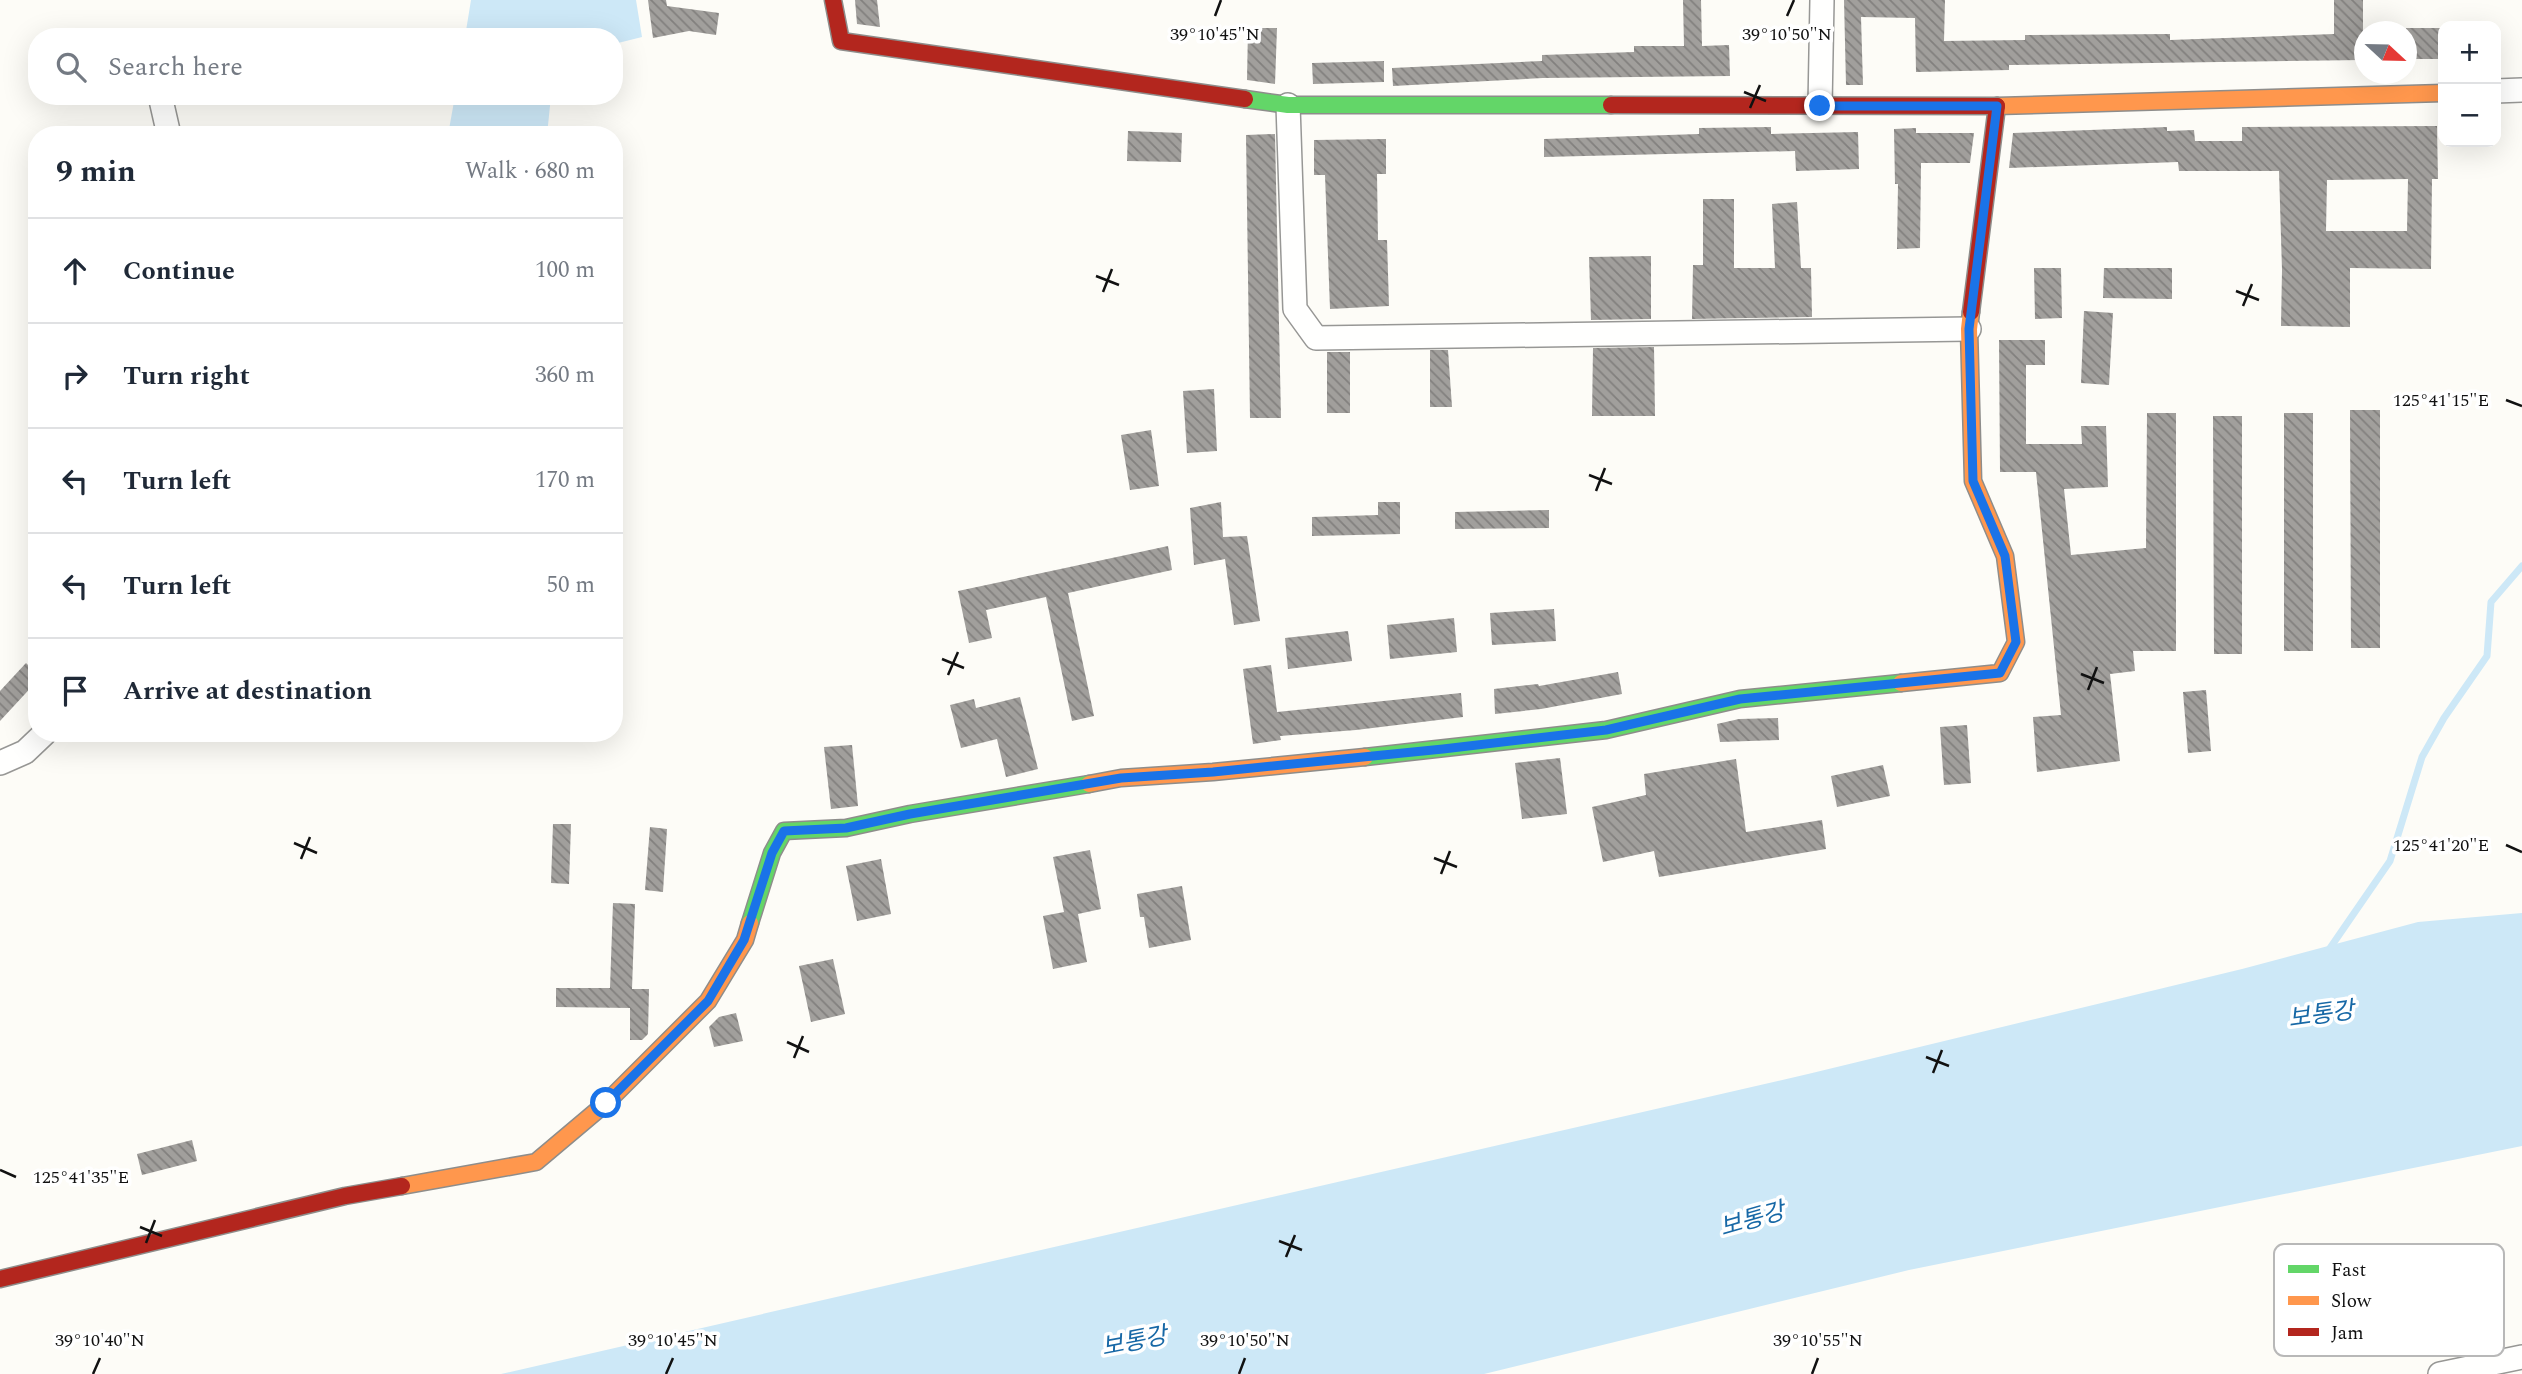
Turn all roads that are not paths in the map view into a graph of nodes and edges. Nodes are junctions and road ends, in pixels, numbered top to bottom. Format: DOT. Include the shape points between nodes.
graph roads {
  1 [pos="833,0"];
  2 [pos="1822,0"];
  3 [pos="2522,90"];
  4 [pos="2501,91"];
  5 [pos="2438,93"];
  6 [pos="162,105"];
  7 [pos="1288,105"];
  8 [pos="1820,106"];
  9 [pos="1997,106"];
  10 [pos="167,126"];
  11 [pos="1969,329"];
  12 [pos="36,742"];
  13 [pos="0,763"];
  14 [pos="0,1279"];
  15 [pos="2522,1357"];
  16 [pos="2440,1374"];
  1 -- 7 [label="street" via="841,41"];
  2 -- 8 [label="street"];
  3 -- 4 [label="street"];
  5 -- 9 [label="street"];
  6 -- 10 [label="street"];
  7 -- 8 [label="street"];
  7 -- 11 [label="street" via="1295,309 1316,338"];
  8 -- 9 [label="street"];
  9 -- 11 [label="street"];
  11 -- 14 [label="street" via="1973,481 2005,556 2016,642 2000,673 1740,699 1606,730 1121,778 846,828 784,831 772,853 744,940 708,1001 606,1103 536,1162 345,1196"];
  12 -- 13 [label="street"];
  15 -- 16 [label="street"];
}
